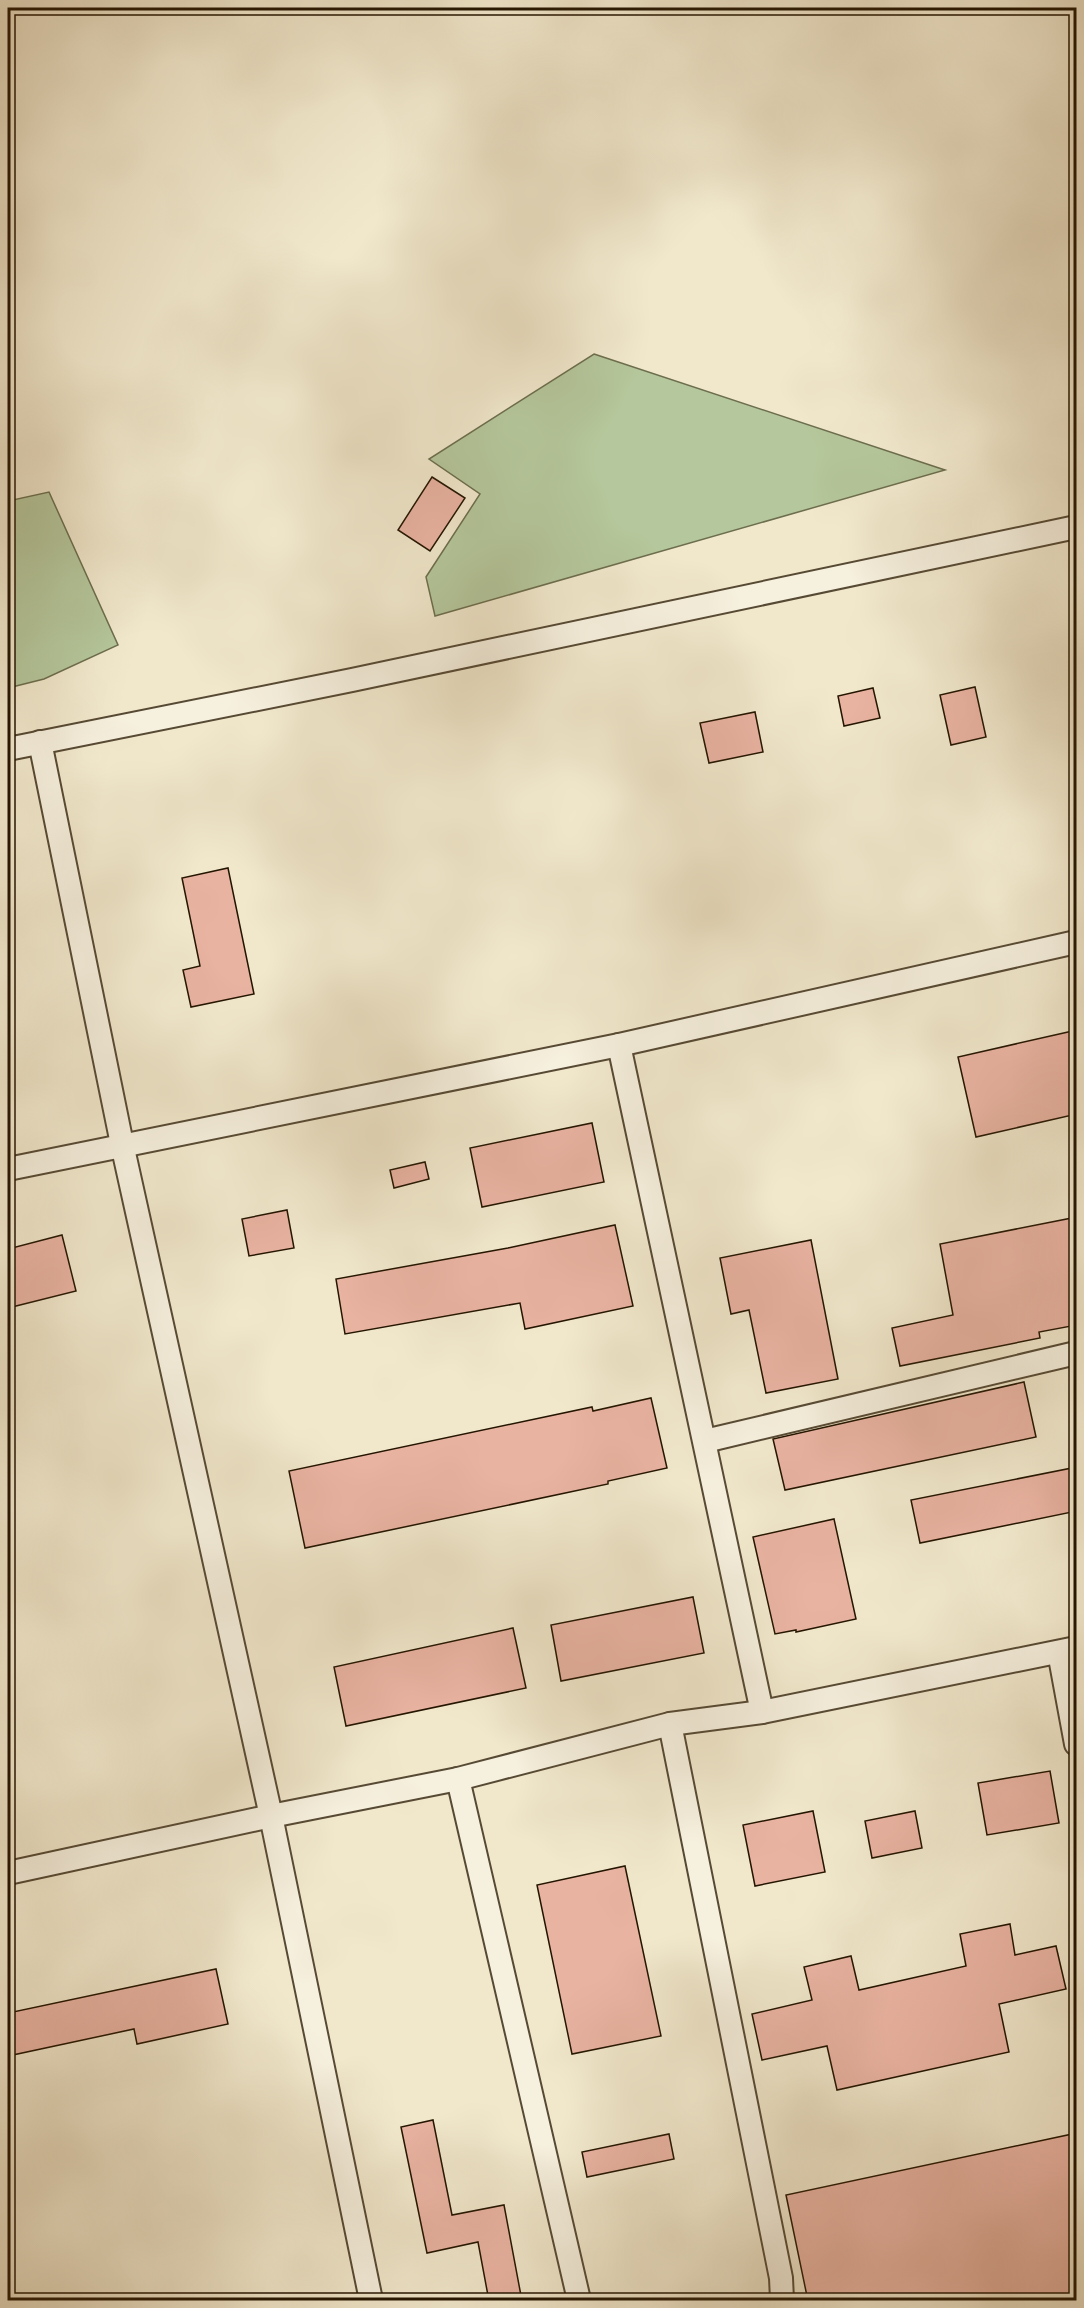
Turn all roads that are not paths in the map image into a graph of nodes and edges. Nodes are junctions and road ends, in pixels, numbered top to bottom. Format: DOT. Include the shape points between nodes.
graph roads {
  1 [pos="1077,527"];
  2 [pos="39,742"];
  3 [pos="8,749"];
  4 [pos="1077,942"];
  5 [pos="619,1045"];
  6 [pos="122,1144"];
  7 [pos="8,1169"];
  8 [pos="1077,1353"];
  9 [pos="705,1440"];
  10 [pos="1068,1650"];
  11 [pos="762,1712"];
  12 [pos="669,1724"];
  13 [pos="1077,1744"];
  14 [pos="458,1779"];
  15 [pos="272,1816"];
  16 [pos="8,1873"];
  17 [pos="371,2301"];
  18 [pos="579,2301"];
  19 [pos="782,2301"];
  1 -- 2 [label="street"];
  2 -- 3 [label="street"];
  2 -- 6 [label="street"];
  4 -- 5 [label="street"];
  5 -- 6 [label="street"];
  5 -- 9 [label="street"];
  6 -- 7 [label="street"];
  6 -- 15 [label="street"];
  8 -- 9 [label="street"];
  9 -- 11 [label="street"];
  10 -- 11 [label="street"];
  10 -- 13 [label="street"];
  11 -- 12 [label="street"];
  12 -- 14 [label="street"];
  12 -- 19 [label="street" via="781,2278"];
  14 -- 15 [label="street"];
  14 -- 18 [label="street"];
  15 -- 16 [label="street"];
  15 -- 17 [label="street"];
}
